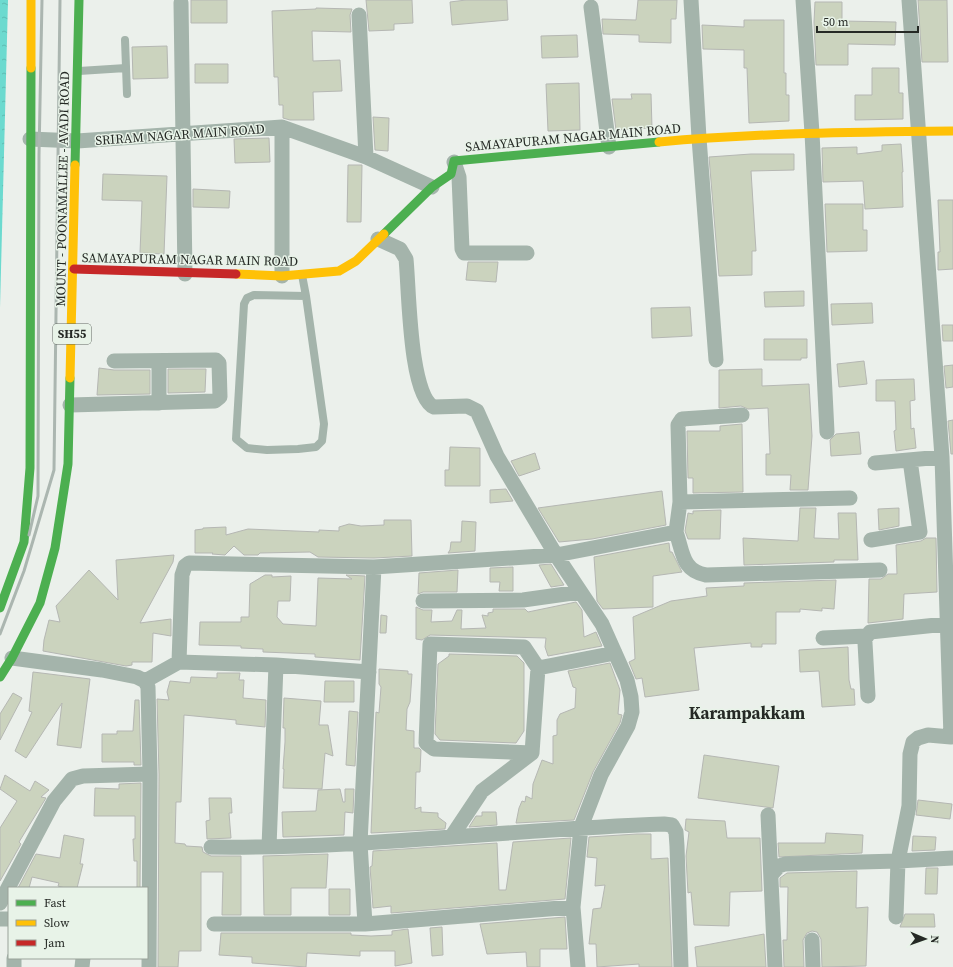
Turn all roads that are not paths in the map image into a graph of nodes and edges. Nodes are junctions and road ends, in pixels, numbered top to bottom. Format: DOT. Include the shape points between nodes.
graph roads {
  1 [pos="31,0"];
  2 [pos="79,0"];
  3 [pos="691,0"];
  4 [pos="803,0"];
  5 [pos="908,0"];
  6 [pos="181,3"];
  7 [pos="591,7"];
  8 [pos="359,15"];
  9 [pos="125,40"];
  10 [pos="126,68"];
  11 [pos="78,71"];
  12 [pos="127,94"];
  13 [pos="282,127"];
  14 [pos="953,131"];
  15 [pos="918,132"];
  16 [pos="812,133"];
  17 [pos="184,135"];
  18 [pos="699,138"];
  19 [pos="30,139"];
  20 [pos="77,141"];
  21 [pos="609,147"];
  22 [pos="366,157"];
  23 [pos="454,161"];
  24 [pos="432,187"];
  25 [pos="378,239"];
  26 [pos="527,253"];
  27 [pos="74,269"];
  28 [pos="185,274"];
  29 [pos="302,275"];
  30 [pos="282,276"];
  31 [pos="306,296"];
  32 [pos="716,360"];
  33 [pos="114,361"];
  34 [pos="159,361"];
  35 [pos="159,403"];
  36 [pos="70,406"];
  37 [pos="742,415"];
  38 [pos="827,432"];
  39 [pos="942,457"];
  40 [pos="910,460"];
  41 [pos="875,463"];
  42 [pos="850,498"];
  43 [pos="680,502"];
  44 [pos="676,532"];
  45 [pos="871,540"];
  46 [pos="556,555"];
  47 [pos="374,567"];
  48 [pos="880,570"];
  49 [pos="580,592"];
  50 [pos="423,601"];
  51 [pos="1,603"];
  52 [pos="946,624"];
  53 [pos="866,636"];
  54 [pos="823,638"];
  55 [pos="615,653"];
  56 [pos="12,658"];
  57 [pos="179,662"];
  58 [pos="276,665"];
  59 [pos="538,668"];
  60 [pos="369,672"];
  61 [pos="0,677"];
  62 [pos="145,681"];
  63 [pos="868,696"];
  64 [pos="952,737"];
  65 [pos="532,753"];
  66 [pos="150,774"];
  67 [pos="768,815"];
  68 [pos="581,827"];
  69 [pos="452,836"];
  70 [pos="360,843"];
  71 [pos="211,846"];
  72 [pos="269,847"];
  73 [pos="953,858"];
  74 [pos="898,861"];
  75 [pos="771,876"];
  76 [pos="8,887"];
  77 [pos="8,888"];
  78 [pos="0,903"];
  79 [pos="573,907"];
  80 [pos="896,917"];
  81 [pos="214,924"];
  82 [pos="365,924"];
  83 [pos="812,940"];
  84 [pos="149,967"];
  85 [pos="578,967"];
  86 [pos="681,967"];
  87 [pos="775,967"];
  88 [pos="813,967"];
  1 -- 19 [label="main road"];
  2 -- 11 [label="main road, MOUNT - POONAMALLEE - AVADI ROAD / SH55"];
  3 -- 18 [label="street"];
  4 -- 16 [label="street"];
  5 -- 15 [label="street"];
  6 -- 17 [label="street"];
  7 -- 21 [label="street"];
  8 -- 22 [label="street"];
  9 -- 10 [label="lane"];
  10 -- 11 [label="lane"];
  10 -- 12 [label="lane"];
  11 -- 20 [label="main road, MOUNT - POONAMALLEE - AVADI ROAD / SH55"];
  13 -- 17 [label="street, SRIRAM NAGAR MAIN ROAD"];
  13 -- 22 [label="street"];
  13 -- 30 [label="street"];
  14 -- 15 [label="main road, SAMAYAPURAM NAGAR MAIN ROAD"];
  15 -- 16 [label="main road, SAMAYAPURAM NAGAR MAIN ROAD"];
  15 -- 39 [label="street"];
  16 -- 18 [label="main road, SAMAYAPURAM NAGAR MAIN ROAD"];
  16 -- 38 [label="street"];
  17 -- 20 [label="street, SRIRAM NAGAR MAIN ROAD"];
  17 -- 28 [label="street"];
  18 -- 21 [label="main road, SAMAYAPURAM NAGAR MAIN ROAD"];
  18 -- 32 [label="street"];
  19 -- 20 [label="street, SRIRAM NAGAR MAIN ROAD"];
  19 -- 51 [label="main road" via="30,468 24,542"];
  20 -- 27 [label="main road, MOUNT - POONAMALLEE - AVADI ROAD / SH55"];
  21 -- 23 [label="main road, SAMAYAPURAM NAGAR MAIN ROAD"];
  22 -- 24 [label="street"];
  23 -- 24 [label="main road, SAMAYAPURAM NAGAR MAIN ROAD" via="451,174"];
  23 -- 26 [label="street" via="459,177 464,252"];
  24 -- 25 [label="main road, SAMAYAPURAM NAGAR MAIN ROAD"];
  25 -- 29 [label="main road, SAMAYAPURAM NAGAR MAIN ROAD" via="356,261 339,271"];
  25 -- 46 [label="street" via="400,249 406,259 413,358 427,401 434,406 467,406 477,411 497,456"];
  27 -- 28 [label="main road, SAMAYAPURAM NAGAR MAIN ROAD"];
  27 -- 36 [label="main road, MOUNT - POONAMALLEE - AVADI ROAD / SH55"];
  28 -- 30 [label="main road, SAMAYAPURAM NAGAR MAIN ROAD"];
  29 -- 30 [label="main road, SAMAYAPURAM NAGAR MAIN ROAD"];
  29 -- 31 [label="lane"];
  31 -- 31 [label="lane" via="324,424 322,441 316,447 298,449 247,448 236,439 244,304 247,298 254,295"];
  33 -- 34 [label="street"];
  34 -- 35 [label="street"];
  34 -- 35 [label="street" via="218,361 220,397 215,401"];
  35 -- 36 [label="street"];
  36 -- 56 [label="main road, MOUNT - POONAMALLEE - AVADI ROAD / SH55" via="68,464 55,548 40,603"];
  37 -- 43 [label="street" via="682,419 678,425"];
  39 -- 40 [label="street"];
  39 -- 52 [label="street"];
  40 -- 41 [label="street"];
  40 -- 45 [label="street" via="920,532"];
  42 -- 43 [label="street"];
  43 -- 44 [label="street"];
  44 -- 46 [label="street"];
  44 -- 48 [label="street" via="686,564 692,571 702,575"];
  46 -- 47 [label="street"];
  46 -- 49 [label="street"];
  47 -- 57 [label="street" via="189,563 182,575"];
  47 -- 60 [label="street"];
  49 -- 50 [label="street" via="523,600"];
  49 -- 55 [label="street" via="602,624"];
  52 -- 53 [label="street" via="870,632"];
  52 -- 64 [label="street"];
  53 -- 54 [label="street"];
  53 -- 63 [label="street"];
  55 -- 59 [label="street"];
  55 -- 68 [label="street" via="632,697 632,712 628,726 601,775"];
  56 -- 61 [label="main road, MOUNT - POONAMALLEE - AVADI ROAD / SH55"];
  56 -- 62 [label="street" via="102,670"];
  57 -- 58 [label="street"];
  57 -- 62 [label="street"];
  58 -- 60 [label="street"];
  58 -- 72 [label="street"];
  59 -- 65 [label="street"];
  59 -- 65 [label="street" via="524,647 430,644 426,743 434,749"];
  60 -- 70 [label="street"];
  62 -- 66 [label="street" via="148,688"];
  64 -- 74 [label="street" via="928,735 912,742 909,806"];
  65 -- 69 [label="street" via="482,791"];
  66 -- 76 [label="street" via="83,776 72,779 54,801"];
  66 -- 84 [label="street"];
  67 -- 75 [label="street"];
  68 -- 69 [label="street"];
  68 -- 79 [label="street"];
  68 -- 86 [label="street" via="672,825 676,832 677,846"];
  69 -- 70 [label="street"];
  70 -- 72 [label="street"];
  70 -- 82 [label="street"];
  71 -- 72 [label="street"];
  73 -- 74 [label="street"];
  74 -- 75 [label="street" via="785,864 779,866"];
  74 -- 80 [label="street"];
  75 -- 87 [label="street"];
  77 -- 78 [label="street"];
  79 -- 82 [label="street"];
  79 -- 85 [label="street"];
  81 -- 82 [label="street"];
  83 -- 88 [label="street"];
}
